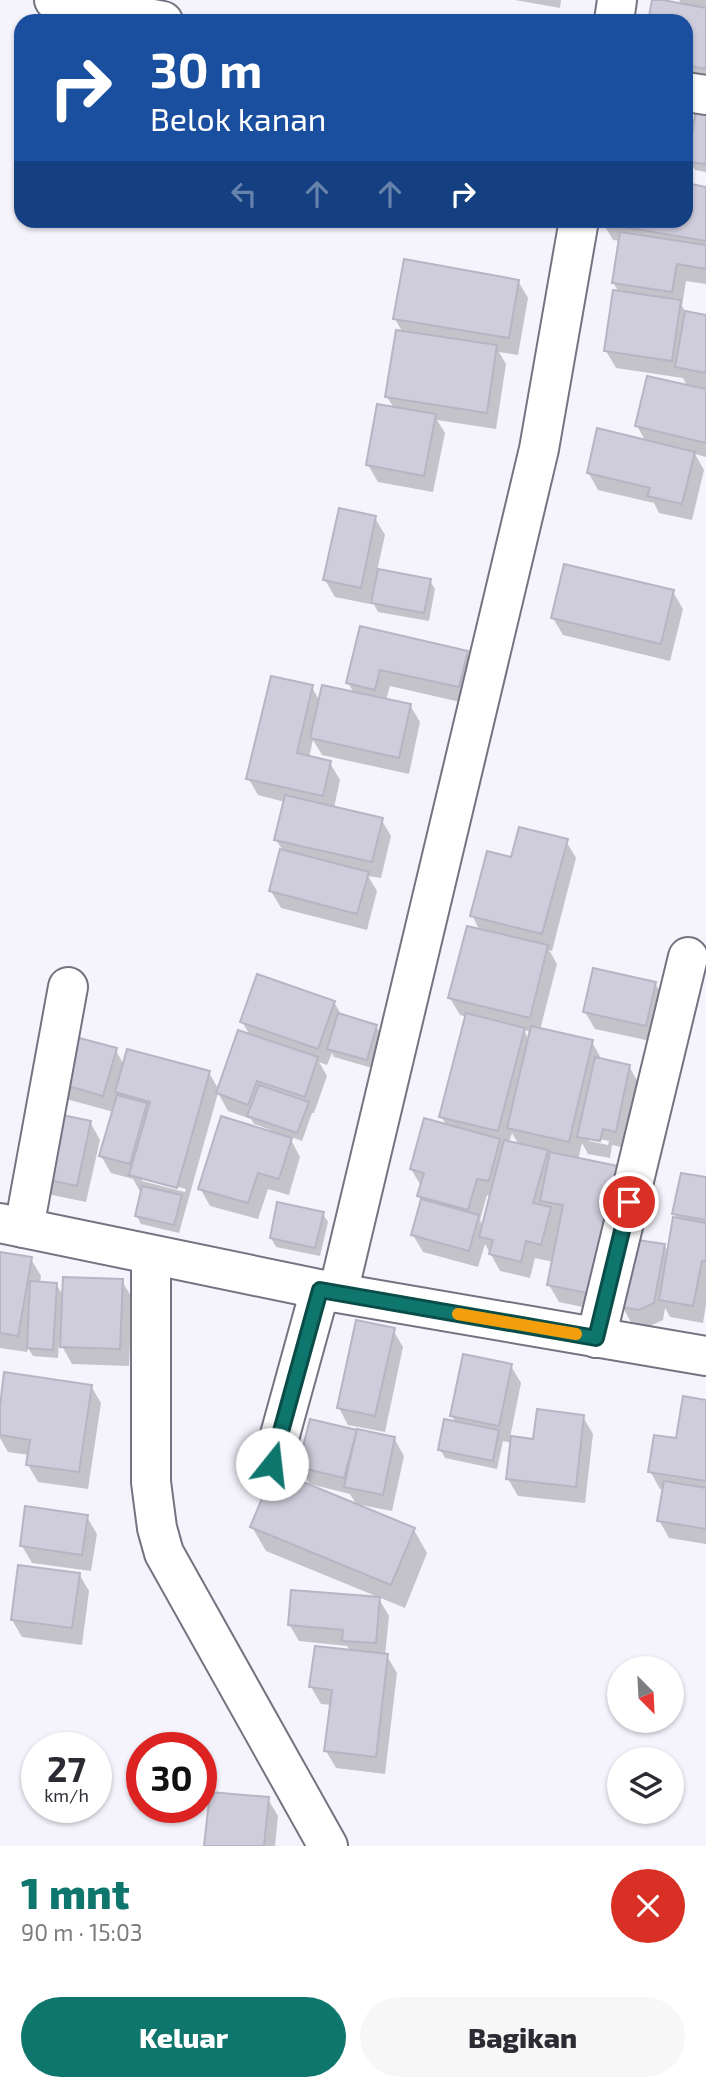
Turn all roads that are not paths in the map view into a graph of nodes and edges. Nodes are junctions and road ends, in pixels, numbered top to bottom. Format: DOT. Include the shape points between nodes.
graph roads {
  1 [pos="54,0"];
  2 [pos="127,14"];
  3 [pos="578,228"];
  4 [pos="688,957"];
  5 [pos="68,987"];
  6 [pos="12,1226"];
  7 [pos="152,1255"];
  8 [pos="329,1292"];
  9 [pos="596,1338"];
  10 [pos="706,1356"];
  11 [pos="272,1464"];
  12 [pos="328,1846"];
  1 -- 2 [label="street"];
  3 -- 8 [label="street" via="539,449"];
  4 -- 9 [label="street"];
  5 -- 6 [label="street"];
  6 -- 7 [label="street"];
  7 -- 8 [label="street"];
  7 -- 12 [label="street" via="151,1482 164,1553"];
  8 -- 9 [label="street"];
  8 -- 11 [label="street"];
  9 -- 10 [label="street"];
}
